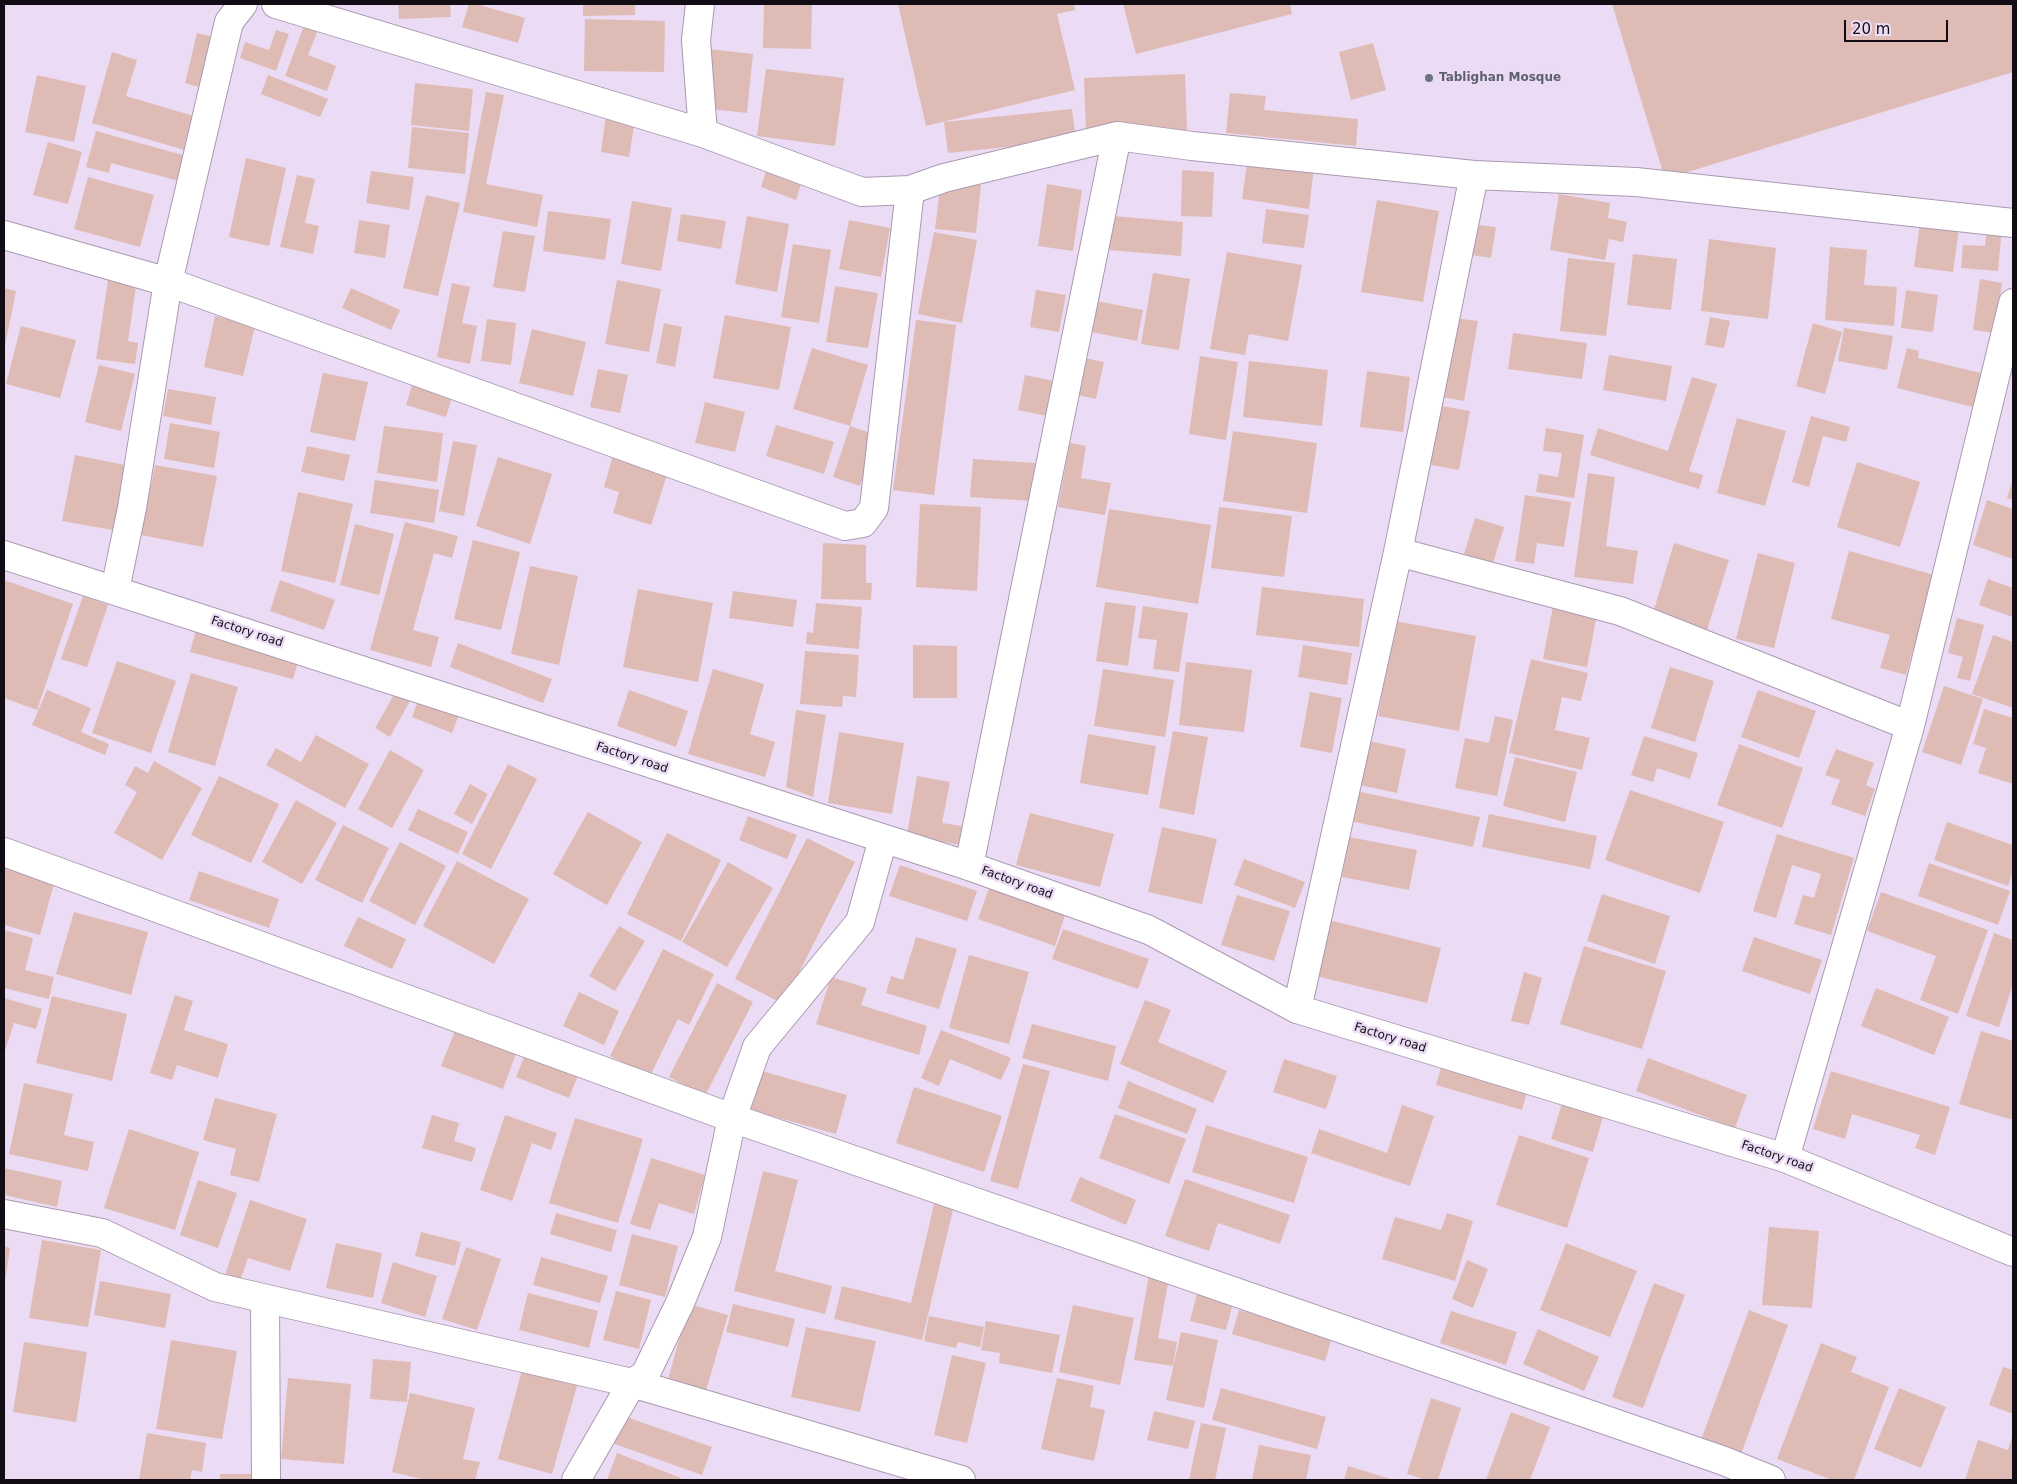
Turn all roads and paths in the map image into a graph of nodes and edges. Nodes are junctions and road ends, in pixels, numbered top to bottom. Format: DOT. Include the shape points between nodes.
graph roads {
  1 [pos="243,4"];
  2 [pos="276,4"];
  3 [pos="700,4"];
  4 [pos="703,133"];
  5 [pos="1117,136"];
  6 [pos="1474,175"];
  7 [pos="910,190"];
  8 [pos="2013,223"];
  9 [pos="4,236"];
  10 [pos="168,282"];
  11 [pos="2013,303"];
  12 [pos="1398,552"];
  13 [pos="4,555"];
  14 [pos="115,590"];
  15 [pos="1910,726"];
  16 [pos="882,839"];
  17 [pos="4,852"];
  18 [pos="968,866"];
  19 [pos="1297,1009"];
  20 [pos="732,1118"];
  21 [pos="1785,1158"];
  22 [pos="4,1214"];
  23 [pos="2013,1252"];
  24 [pos="265,1299"];
  25 [pos="632,1383"];
  26 [pos="1721,1471"];
  27 [pos="266,1480"];
  28 [pos="576,1480"];
  29 [pos="961,1480"];
  30 [pos="1771,1480"];
  1 -- 10 [label="street" via="229,22"];
  2 -- 4 [label="street"];
  3 -- 4 [label="street" via="696,40"];
  4 -- 7 [label="street" via="862,192"];
  5 -- 6 [label="street"];
  5 -- 7 [label="street" via="944,178"];
  5 -- 18 [label="street"];
  6 -- 8 [label="street" via="1636,182"];
  6 -- 12 [label="street"];
  7 -- 10 [label="street" via="874,508 863,523 845,526"];
  9 -- 10 [label="street"];
  10 -- 14 [label="street" via="132,508"];
  11 -- 15 [label="street"];
  12 -- 15 [label="street" via="1620,611"];
  12 -- 19 [label="street"];
  13 -- 14 [label="street, Factory road"];
  14 -- 16 [label="street, Factory road"];
  15 -- 21 [label="street"];
  16 -- 18 [label="street, Factory road"];
  16 -- 20 [label="street" via="860,922 756,1047"];
  17 -- 20 [label="street"];
  18 -- 19 [label="street, Factory road" via="1149,930"];
  19 -- 21 [label="street, Factory road"];
  20 -- 25 [label="street" via="707,1236 680,1303 645,1375"];
  20 -- 26 [label="street"];
  21 -- 23 [label="street, Factory road"];
  22 -- 24 [label="street" via="102,1233 215,1287"];
  24 -- 25 [label="street"];
  24 -- 27 [label="street"];
  25 -- 28 [label="street"];
  25 -- 29 [label="street"];
  26 -- 30 [label="street"];
}
